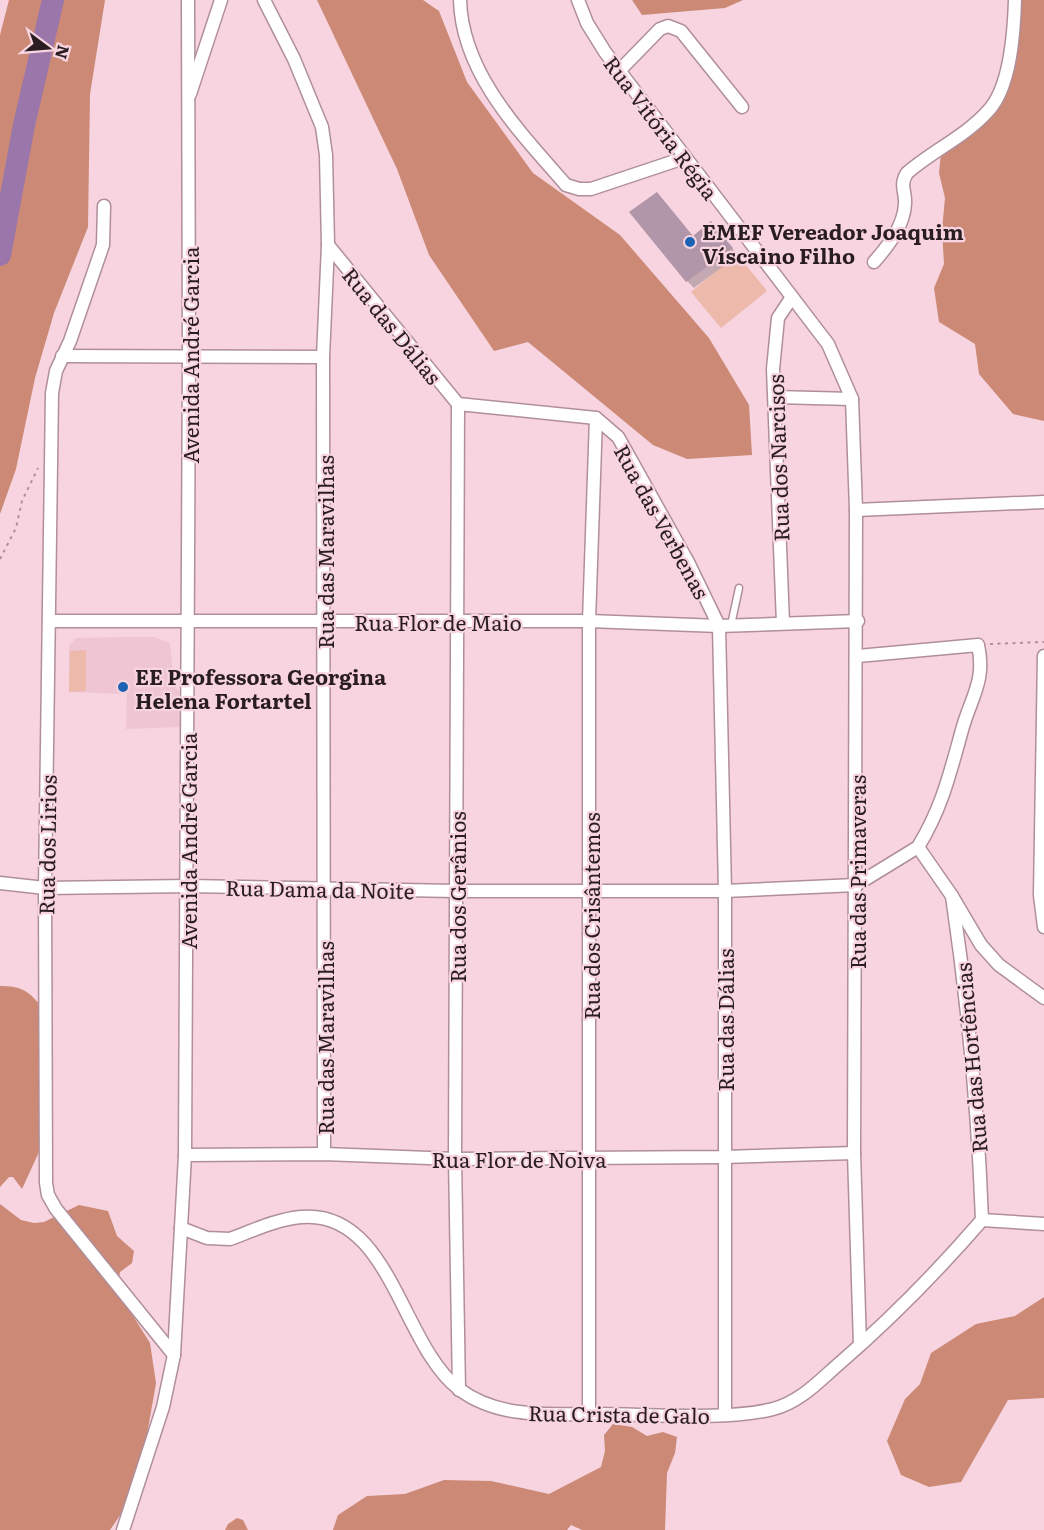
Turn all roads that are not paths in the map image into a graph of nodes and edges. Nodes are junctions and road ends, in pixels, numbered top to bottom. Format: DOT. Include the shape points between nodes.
graph roads {
  1 [pos="188,0"];
  2 [pos="221,0"];
  3 [pos="264,0"];
  4 [pos="460,0"];
  5 [pos="578,0"];
  6 [pos="1015,0"];
  7 [pos="619,71"];
  8 [pos="186,106"];
  9 [pos="742,107"];
  10 [pos="684,158"];
  11 [pos="104,206"];
  12 [pos="328,246"];
  13 [pos="874,262"];
  14 [pos="792,297"];
  15 [pos="62,356"];
  16 [pos="189,356"];
  17 [pos="323,357"];
  18 [pos="775,397"];
  19 [pos="852,399"];
  20 [pos="458,404"];
  21 [pos="596,418"];
  22 [pos="1044,502"];
  23 [pos="856,510"];
  24 [pos="738,588"];
  25 [pos="49,621"];
  26 [pos="324,621"];
  27 [pos="589,621"];
  28 [pos="858,621"];
  29 [pos="188,622"];
  30 [pos="456,622"];
  31 [pos="783,623"];
  32 [pos="725,626"];
  33 [pos="858,656"];
  34 [pos="1044,656"];
  35 [pos="1043,771"];
  36 [pos="918,847"];
  37 [pos="0,883"];
  38 [pos="856,885"];
  39 [pos="188,886"];
  40 [pos="45,888"];
  41 [pos="324,888"];
  42 [pos="590,890"];
  43 [pos="456,891"];
  44 [pos="725,891"];
  45 [pos="1042,895"];
  46 [pos="952,896"];
  47 [pos="1044,927"];
  48 [pos="1044,998"];
  49 [pos="854,1153"];
  50 [pos="324,1154"];
  51 [pos="185,1155"];
  52 [pos="723,1157"];
  53 [pos="590,1158"];
  54 [pos="455,1159"];
  55 [pos="982,1220"];
  56 [pos="1044,1224"];
  57 [pos="182,1228"];
  58 [pos="860,1345"];
  59 [pos="174,1355"];
  60 [pos="459,1390"];
  61 [pos="589,1414"];
  62 [pos="725,1414"];
  63 [pos="123,1530"];
  1 -- 8 [label="street, Avenida André Garcia"];
  2 -- 8 [label="street"];
  3 -- 12 [label="street, Rua das Maravilhas" via="322,127"];
  4 -- 10 [label="street" via="462,21 494,98 566,185 579,189 603,186"];
  5 -- 7 [label="street, Rua Vitória Régia" via="587,24"];
  6 -- 13 [label="street" via="1014,31 999,95 989,111 907,173 902,184 905,202 899,226"];
  7 -- 9 [label="street" via="660,29 668,26 681,31"];
  7 -- 10 [label="street, Rua Vitória Régia"];
  8 -- 16 [label="street, Avenida André Garcia"];
  10 -- 14 [label="street, Rua Vitória Régia"];
  11 -- 15 [label="street, Rua dos Lirios" via="103,245"];
  12 -- 17 [label="street, Rua das Maravilhas"];
  12 -- 20 [label="street, Rua das Dálias"];
  14 -- 18 [label="street, Rua dos Narcisos" via="778,318 774,334"];
  14 -- 19 [label="street, Rua Vitória Régia" via="828,344"];
  15 -- 16 [label="street"];
  15 -- 25 [label="street, Rua dos Lirios" via="52,382"];
  16 -- 17 [label="street"];
  16 -- 29 [label="street, Avenida André Garcia"];
  17 -- 26 [label="street, Rua das Maravilhas"];
  18 -- 19 [label="street"];
  18 -- 31 [label="street, Rua dos Narcisos"];
  19 -- 23 [label="street, Rua das Primaveras"];
  20 -- 21 [label="street"];
  20 -- 30 [label="street, Rua dos Gerânios"];
  21 -- 27 [label="street, Rua dos Crisântemos"];
  21 -- 32 [label="street, Rua das Verbenas" via="622,444"];
  22 -- 23 [label="street"];
  23 -- 28 [label="street, Rua das Primaveras"];
  24 -- 32 [label="lane"];
  25 -- 29 [label="street, Rua Flor de Maio"];
  25 -- 40 [label="street, Rua dos Lirios"];
  26 -- 29 [label="street, Rua Flor de Maio"];
  26 -- 30 [label="street, Rua Flor de Maio"];
  26 -- 41 [label="street, Rua das Maravilhas"];
  27 -- 30 [label="street, Rua Flor de Maio"];
  27 -- 32 [label="street, Rua Flor de Maio"];
  27 -- 42 [label="street, Rua dos Crisântemos"];
  28 -- 31 [label="street"];
  28 -- 33 [label="street, Rua das Primaveras"];
  29 -- 39 [label="street, Avenida André Garcia"];
  30 -- 43 [label="street, Rua dos Gerânios"];
  31 -- 32 [label="street"];
  32 -- 44 [label="street, Rua das Dálias"];
  33 -- 36 [label="street" via="978,645 982,662 979,686 965,718 947,787"];
  33 -- 38 [label="street, Rua das Primaveras"];
  34 -- 35 [label="street"];
  35 -- 45 [label="street"];
  36 -- 38 [label="street, Rua Dama da Noite"];
  36 -- 46 [label="street"];
  37 -- 40 [label="street, Rua Dama da Noite"];
  38 -- 44 [label="street, Rua Dama da Noite"];
  38 -- 49 [label="street, Rua das Primaveras"];
  39 -- 40 [label="street, Rua Dama da Noite"];
  39 -- 41 [label="street, Rua Dama da Noite"];
  39 -- 51 [label="street, Avenida André Garcia"];
  40 -- 59 [label="street, Rua dos Lirios" via="48,1196"];
  41 -- 43 [label="street, Rua Dama da Noite"];
  41 -- 50 [label="street, Rua das Maravilhas"];
  42 -- 43 [label="street, Rua Dama da Noite"];
  42 -- 44 [label="street, Rua Dama da Noite"];
  42 -- 53 [label="street, Rua dos Crisântemos"];
  43 -- 54 [label="street, Rua dos Gerânios"];
  44 -- 52 [label="street, Rua das Dálias"];
  45 -- 47 [label="street"];
  46 -- 48 [label="street" via="981,945 999,965"];
  46 -- 55 [label="street, Rua das Hortências" via="968,1007"];
  49 -- 52 [label="street, Rua Flor de Noiva"];
  49 -- 58 [label="street, Rua das Primaveras"];
  50 -- 51 [label="street, Rua Flor de Noiva"];
  50 -- 54 [label="street, Rua Flor de Noiva"];
  51 -- 57 [label="street, Avenida André Garcia"];
  52 -- 53 [label="street, Rua Flor de Noiva"];
  52 -- 62 [label="street, Rua das Dálias"];
  53 -- 54 [label="street, Rua Flor de Noiva"];
  53 -- 61 [label="street, Rua dos Crisântemos"];
  54 -- 60 [label="street, Rua dos Gerânios"];
  55 -- 56 [label="street"];
  55 -- 58 [label="street, Rua Crista de Galo" via="927,1283"];
  57 -- 59 [label="street, Avenida André Garcia"];
  57 -- 60 [label="street, Rua Crista de Galo" via="219,1240 299,1217 315,1217 347,1228 370,1251 432,1359"];
  58 -- 62 [label="street, Rua Crista de Galo" via="788,1404 757,1412"];
  59 -- 63 [label="street, Avenida André Garcia" via="163,1407"];
  60 -- 61 [label="street, Rua Crista de Galo" via="510,1411"];
  61 -- 62 [label="street, Rua Crista de Galo"];
}
